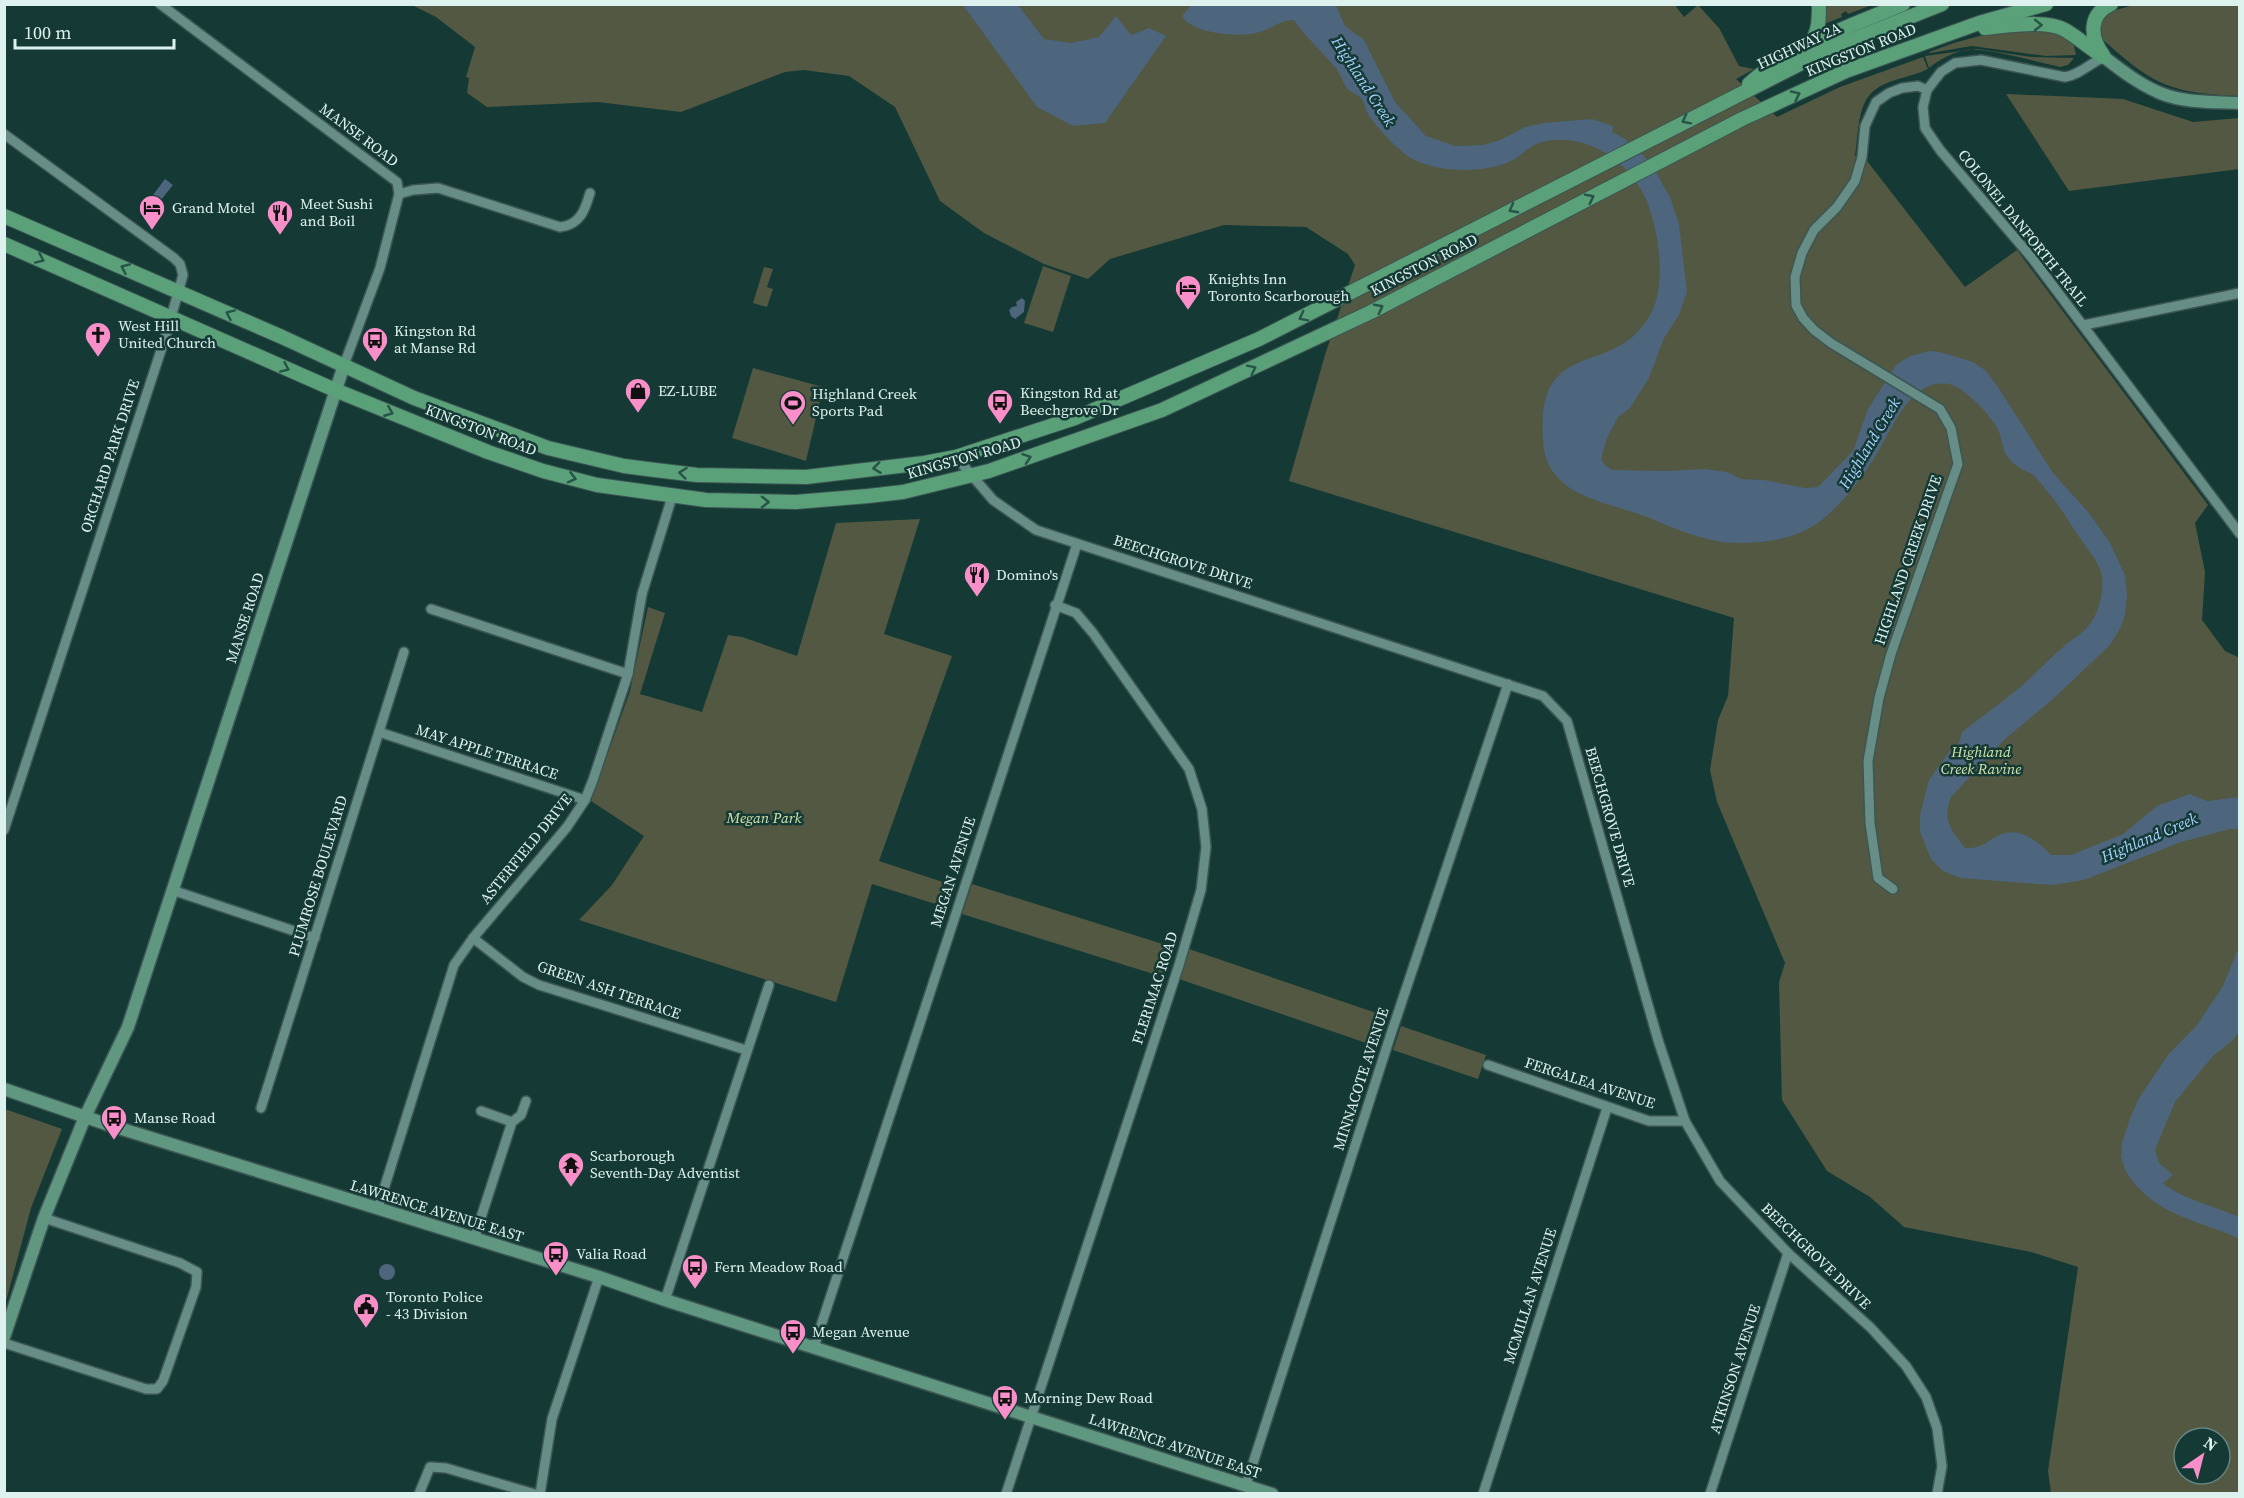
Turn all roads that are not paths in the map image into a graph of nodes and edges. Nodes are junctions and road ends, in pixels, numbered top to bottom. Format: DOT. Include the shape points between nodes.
graph roads {
  1 [pos="160,4"];
  2 [pos="1819,4"];
  3 [pos="1903,4"];
  4 [pos="1942,4"];
  5 [pos="2046,4"];
  6 [pos="2111,4"];
  7 [pos="1959,31"];
  8 [pos="1809,45"];
  9 [pos="2104,57"];
  10 [pos="1927,90"];
  11 [pos="1738,93"];
  12 [pos="2240,103"];
  13 [pos="4,134"];
  14 [pos="591,193"];
  15 [pos="399,194"];
  16 [pos="4,216"];
  17 [pos="4,244"];
  18 [pos="178,291"];
  19 [pos="2240,293"];
  20 [pos="170,317"];
  21 [pos="2084,325"];
  22 [pos="344,365"];
  23 [pos="335,390"];
  24 [pos="956,457"];
  25 [pos="972,476"];
  26 [pos="672,497"];
  27 [pos="2240,534"];
  28 [pos="1077,544"];
  29 [pos="1055,605"];
  30 [pos="431,609"];
  31 [pos="404,652"];
  32 [pos="628,674"];
  33 [pos="1508,684"];
  34 [pos="379,732"];
  35 [pos="585,800"];
  36 [pos="4,830"];
  37 [pos="1893,889"];
  38 [pos="172,890"];
  39 [pos="315,938"];
  40 [pos="472,938"];
  41 [pos="769,985"];
  42 [pos="746,1050"];
  43 [pos="1488,1065"];
  44 [pos="4,1089"];
  45 [pos="526,1101"];
  46 [pos="261,1108"];
  47 [pos="1607,1108"];
  48 [pos="480,1111"];
  49 [pos="85,1117"];
  50 [pos="1685,1120"];
  51 [pos="512,1122"];
  52 [pos="378,1208"];
  53 [pos="44,1218"];
  54 [pos="474,1239"];
  55 [pos="1788,1253"];
  56 [pos="599,1277"];
  57 [pos="665,1300"];
  58 [pos="4,1337"];
  59 [pos="4,1342"];
  60 [pos="814,1347"];
  61 [pos="1031,1416"];
  62 [pos="1246,1485"];
  63 [pos="419,1494"];
  64 [pos="535,1494"];
  65 [pos="540,1494"];
  66 [pos="1006,1494"];
  67 [pos="1272,1494"];
  68 [pos="1483,1494"];
  69 [pos="1710,1494"];
  70 [pos="1937,1494"];
  1 -- 15 [label="street, MANSE ROAD" via="397,182"];
  2 -- 8 [label="main road" via="1815,37"];
  3 -- 8 [label="main road"];
  4 -- 11 [label="main road, HIGHWAY 2A" via="1827,50"];
  5 -- 7 [label="main road"];
  6 -- 9 [label="main road" via="2099,12 2092,27"];
  7 -- 9 [label="main road, one-way" via="2054,26"];
  25 -- 7 [label="main road, KINGSTON ROAD, one-way" via="1162,410 1371,312 1742,119 1846,71"];
  8 -- 11 [label="main road" via="1763,71"];
  9 -- 10 [label="street" via="2065,77 1981,60 1962,61 1948,66"];
  9 -- 12 [label="main road" via="2160,93"];
  10 -- 21 [label="street, COLONEL DANFORTH TRAIL" via="1923,111 1928,135"];
  10 -- 37 [label="street, HIGHLAND CREEK DRIVE" via="1918,86 1902,88 1876,102 1865,126 1856,181 1810,236 1795,277 1796,305 1803,318 1831,343 1940,409 1951,428 1958,464 1891,654 1878,698 1868,761 1870,823 1878,878"];
  11 -- 24 [label="main road, KINGSTON ROAD, one-way" via="1259,339 1075,418"];
  13 -- 18 [label="street, ORCHARD PARK DRIVE" via="174,258 183,275"];
  14 -- 15 [label="street" via="580,217 563,226 438,188"];
  15 -- 22 [label="street, MANSE ROAD" via="380,268"];
  18 -- 16 [label="main road, KINGSTON ROAD, one-way"];
  17 -- 20 [label="main road, KINGSTON ROAD, one-way"];
  18 -- 20 [label="street, ORCHARD PARK DRIVE"];
  22 -- 18 [label="main road, KINGSTON ROAD, one-way"];
  19 -- 21 [label="street"];
  20 -- 23 [label="main road, KINGSTON ROAD, one-way"];
  20 -- 36 [label="street, ORCHARD PARK DRIVE"];
  21 -- 27 [label="street, COLONEL DANFORTH TRAIL"];
  22 -- 23 [label="main road, MANSE ROAD"];
  24 -- 22 [label="main road, KINGSTON ROAD, one-way" via="806,477 697,475 655,470 593,459 514,436 414,398"];
  23 -- 26 [label="main road, KINGSTON ROAD, one-way" via="488,453 543,471 597,485"];
  23 -- 38 [label="main road, MANSE ROAD"];
  24 -- 25 [label="street, BEECHGROVE DRIVE"];
  26 -- 25 [label="main road, KINGSTON ROAD, one-way" via="796,502 903,492"];
  25 -- 28 [label="street, BEECHGROVE DRIVE" via="993,500 1020,520 1036,530"];
  26 -- 32 [label="street, ASTERFIELD DRIVE" via="642,594"];
  28 -- 29 [label="street, MEGAN AVENUE"];
  28 -- 33 [label="street, BEECHGROVE DRIVE"];
  29 -- 60 [label="street, MEGAN AVENUE"];
  29 -- 61 [label="street, FLERIMAC ROAD" via="1076,613 1093,633 1189,769 1202,809 1206,846 1201,890 1179,965"];
  30 -- 32 [label="street"];
  31 -- 34 [label="street, PLUMROSE BOULEVARD"];
  32 -- 35 [label="street, ASTERFIELD DRIVE"];
  33 -- 50 [label="street, BEECHGROVE DRIVE" via="1543,696 1567,721 1658,1040"];
  33 -- 62 [label="street, MINNACOTE AVENUE"];
  34 -- 35 [label="street, MAY APPLE TERRACE"];
  34 -- 39 [label="street, PLUMROSE BOULEVARD"];
  35 -- 40 [label="street, ASTERFIELD DRIVE" via="567,827"];
  38 -- 39 [label="street"];
  38 -- 49 [label="main road, MANSE ROAD" via="128,1028"];
  39 -- 46 [label="street, PLUMROSE BOULEVARD"];
  40 -- 42 [label="street, GREEN ASH TERRACE" via="540,985"];
  40 -- 52 [label="street, ASTERFIELD DRIVE" via="454,964"];
  41 -- 42 [label="street"];
  42 -- 57 [label="street"];
  43 -- 47 [label="street, FERGALEA AVENUE"];
  44 -- 49 [label="main road, LAWRENCE AVENUE EAST"];
  45 -- 51 [label="street" via="521,1115"];
  47 -- 50 [label="street, FERGALEA AVENUE" via="1648,1121"];
  47 -- 68 [label="street, MCMILLAN AVENUE"];
  48 -- 51 [label="street"];
  49 -- 52 [label="main road, LAWRENCE AVENUE EAST"];
  49 -- 53 [label="main road, MANSE ROAD"];
  50 -- 55 [label="street, BEECHGROVE DRIVE" via="1720,1181"];
  51 -- 54 [label="street"];
  52 -- 54 [label="main road, LAWRENCE AVENUE EAST"];
  53 -- 58 [label="main road, MANSE ROAD"];
  53 -- 59 [label="street" via="180,1263 197,1272 196,1287 164,1381 157,1389 146,1389"];
  54 -- 56 [label="main road, LAWRENCE AVENUE EAST"];
  55 -- 69 [label="street, ATKINSON AVENUE"];
  55 -- 70 [label="street, BEECHGROVE DRIVE" via="1870,1328 1906,1366 1926,1398 1937,1428 1942,1466"];
  56 -- 57 [label="main road, LAWRENCE AVENUE EAST"];
  56 -- 65 [label="street" via="552,1419"];
  57 -- 60 [label="main road, LAWRENCE AVENUE EAST"];
  60 -- 61 [label="main road, LAWRENCE AVENUE EAST"];
  61 -- 62 [label="main road, LAWRENCE AVENUE EAST"];
  61 -- 66 [label="street"];
  62 -- 67 [label="main road, LAWRENCE AVENUE EAST"];
  63 -- 64 [label="street" via="430,1467 446,1468"];
}
